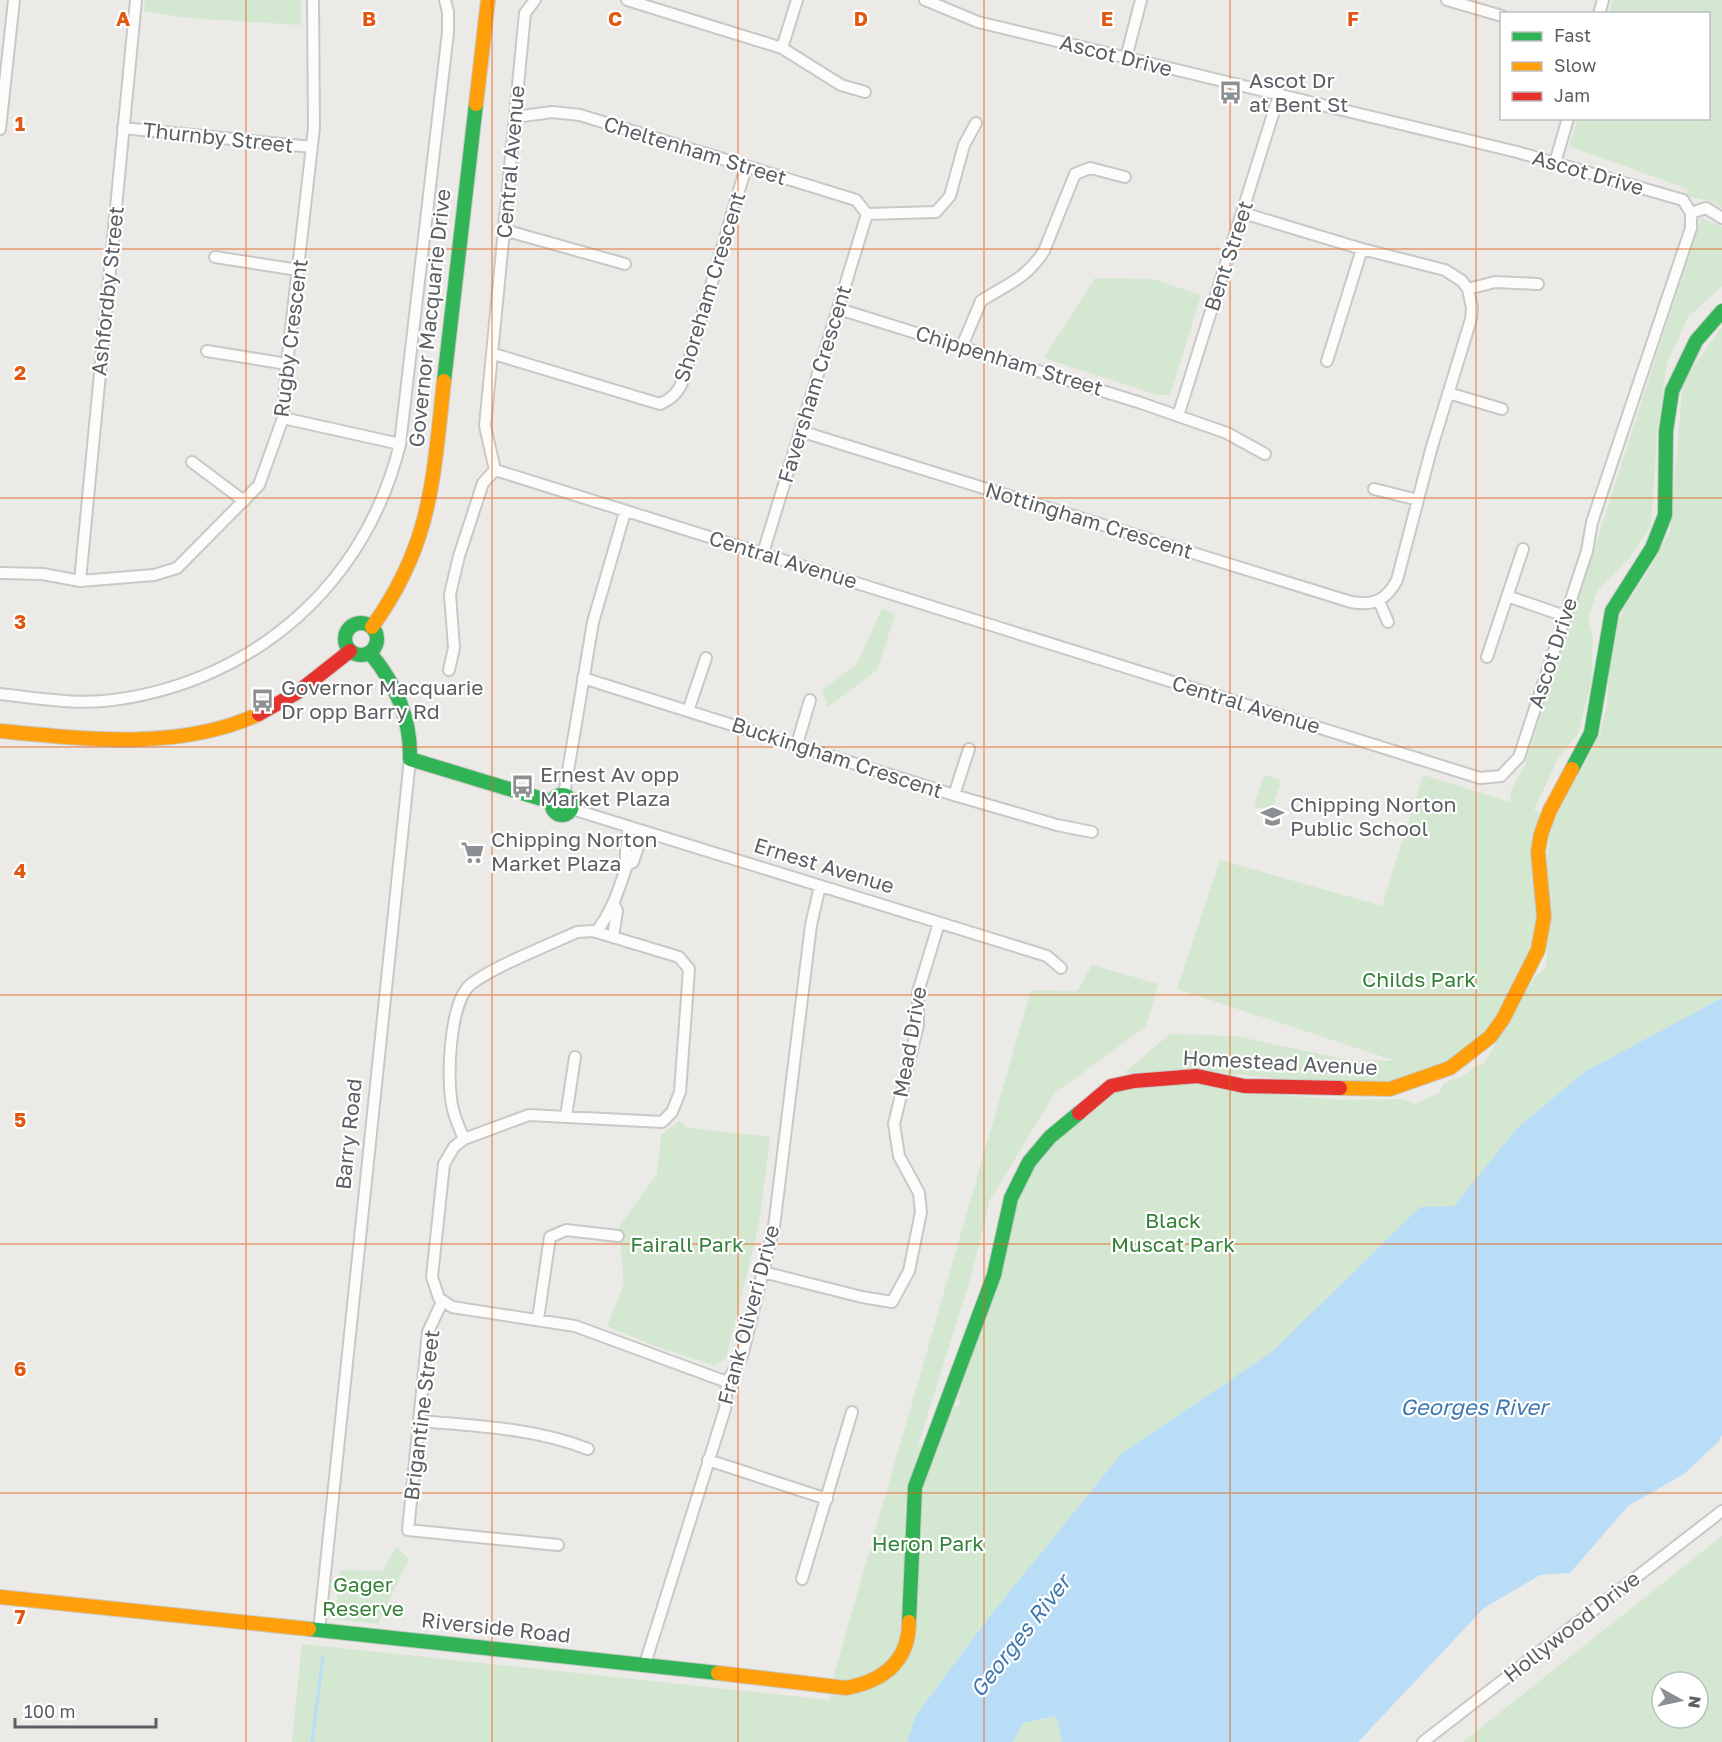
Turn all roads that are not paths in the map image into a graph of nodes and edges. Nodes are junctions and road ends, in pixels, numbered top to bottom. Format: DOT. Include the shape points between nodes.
graph roads {
  1 [pos="14,0"];
  2 [pos="136,0"];
  3 [pos="313,0"];
  4 [pos="445,0"];
  5 [pos="488,0"];
  6 [pos="535,0"];
  7 [pos="627,0"];
  8 [pos="797,0"];
  9 [pos="925,0"];
  10 [pos="1141,0"];
  11 [pos="1447,0"];
  12 [pos="1500,15"];
  13 [pos="782,48"];
  14 [pos="1126,58"];
  15 [pos="866,92"];
  16 [pos="1279,95"];
  17 [pos="515,117"];
  18 [pos="1567,120"];
  19 [pos="976,123"];
  20 [pos="123,128"];
  21 [pos="0,129"];
  22 [pos="312,147"];
  23 [pos="1555,163"];
  24 [pos="746,167"];
  25 [pos="1125,177"];
  26 [pos="1243,213"];
  27 [pos="1691,213"];
  28 [pos="867,214"];
  29 [pos="1722,218"];
  30 [pos="504,230"];
  31 [pos="1362,249"];
  32 [pos="215,257"];
  33 [pos="626,264"];
  34 [pos="298,270"];
  35 [pos="1538,284"];
  36 [pos="1468,289"];
  37 [pos="839,309"];
  38 [pos="1722,310"];
  39 [pos="962,346"];
  40 [pos="207,351"];
  41 [pos="494,354"];
  42 [pos="1327,361"];
  43 [pos="286,364"];
  44 [pos="1448,393"];
  45 [pos="1502,410"];
  46 [pos="1178,416"];
  47 [pos="283,418"];
  48 [pos="800,431"];
  49 [pos="400,444"];
  50 [pos="1265,454"];
  51 [pos="192,462"];
  52 [pos="495,470"];
  53 [pos="1374,489"];
  54 [pos="1418,500"];
  55 [pos="244,501"];
  56 [pos="625,512"];
  57 [pos="1523,549"];
  58 [pos="763,554"];
  59 [pos="0,573"];
  60 [pos="80,581"];
  61 [pos="1507,596"];
  62 [pos="1379,602"];
  63 [pos="1565,616"];
  64 [pos="1388,622"];
  65 [pos="372,627"];
  66 [pos="350,651"];
  67 [pos="370,652"];
  68 [pos="1487,657"];
  69 [pos="706,658"];
  70 [pos="449,670"];
  71 [pos="583,678"];
  72 [pos="0,694"];
  73 [pos="810,700"];
  74 [pos="688,711"];
  75 [pos="0,731"];
  76 [pos="797,744"];
  77 [pos="969,749"];
  78 [pos="1519,757"];
  79 [pos="410,759"];
  80 [pos="954,795"];
  81 [pos="558,798"];
  82 [pos="572,809"];
  83 [pos="628,827"];
  84 [pos="1092,832"];
  85 [pos="649,833"];
  86 [pos="627,865"];
  87 [pos="820,886"];
  88 [pos="614,904"];
  89 [pos="939,923"];
  90 [pos="596,932"];
  91 [pos="613,937"];
  92 [pos="1061,968"];
  93 [pos="575,1058"];
  94 [pos="566,1116"];
  95 [pos="464,1139"];
  96 [pos="618,1236"];
  97 [pos="763,1272"];
  98 [pos="442,1302"];
  99 [pos="538,1319"];
  100 [pos="727,1382"];
  101 [pos="852,1412"];
  102 [pos="420,1421"];
  103 [pos="588,1449"];
  104 [pos="708,1460"];
  105 [pos="827,1498"];
  106 [pos="1722,1511"];
  107 [pos="558,1545"];
  108 [pos="802,1579"];
  109 [pos="0,1597"];
  110 [pos="319,1631"];
  111 [pos="645,1664"];
  112 [pos="878,1678"];
  113 [pos="1423,1742"];
  1 -- 21 [label="street"];
  2 -- 20 [label="street, Ashfordby Street"];
  3 -- 22 [label="street, Rugby Crescent"];
  4 -- 49 [label="street" via="448,32"];
  5 -- 65 [label="street, Governor Macquarie Drive" via="431,498 409,567"];
  6 -- 17 [label="street, Central Avenue" via="525,13"];
  7 -- 13 [label="street"];
  8 -- 13 [label="street"];
  9 -- 14 [label="street, Ascot Drive" via="978,22"];
  10 -- 14 [label="street"];
  11 -- 12 [label="street"];
  13 -- 15 [label="street" via="841,85"];
  14 -- 16 [label="street, Ascot Drive"];
  16 -- 23 [label="street, Ascot Drive"];
  16 -- 26 [label="street, Bent Street"];
  17 -- 24 [label="street, Cheltenham Street" via="552,112 580,115"];
  17 -- 30 [label="street, Central Avenue"];
  18 -- 23 [label="street"];
  19 -- 28 [label="street" via="964,145 950,196 936,212"];
  20 -- 22 [label="street, Thurnby Street"];
  20 -- 60 [label="street, Ashfordby Street"];
  22 -- 34 [label="street, Rugby Crescent"];
  23 -- 27 [label="street, Ascot Drive" via="1683,200"];
  24 -- 28 [label="street, Cheltenham Street" via="856,200"];
  24 -- 41 [label="street, Shoreham Crescent" via="683,380 679,391 666,402 660,404"];
  25 -- 39 [label="street" via="1090,168 1075,174 1037,262 1012,285 981,301"];
  26 -- 31 [label="street"];
  26 -- 46 [label="street, Bent Street"];
  27 -- 29 [label="street" via="1706,208"];
  27 -- 63 [label="street, Ascot Drive" via="1691,228 1592,522 1587,551"];
  28 -- 37 [label="street, Faversham Crescent"];
  30 -- 33 [label="street"];
  30 -- 41 [label="street, Central Avenue"];
  31 -- 36 [label="street" via="1445,270"];
  31 -- 42 [label="street"];
  32 -- 34 [label="street"];
  34 -- 43 [label="street, Rugby Crescent"];
  35 -- 36 [label="street" via="1495,282"];
  36 -- 44 [label="street" via="1471,319"];
  37 -- 39 [label="street, Chippenham Street"];
  37 -- 48 [label="street, Faversham Crescent"];
  38 -- 112 [label="street, Homestead Avenue" via="1691,348 1672,391 1666,431 1665,514 1652,548 1612,611 1591,733 1540,834 1542,933 1532,965 1503,1019 1490,1037 1450,1068 1390,1089 1244,1086 1197,1076 1111,1086 1040,1147 1011,1198 994,1275 915,1487 909,1638 900,1660"];
  39 -- 46 [label="street, Chippenham Street"];
  40 -- 43 [label="street"];
  41 -- 52 [label="street, Central Avenue" via="485,426"];
  43 -- 47 [label="street, Rugby Crescent"];
  44 -- 45 [label="street"];
  44 -- 54 [label="street"];
  46 -- 50 [label="street, Chippenham Street" via="1227,432"];
  47 -- 49 [label="street"];
  47 -- 55 [label="street, Rugby Crescent" via="259,485"];
  48 -- 58 [label="street, Faversham Crescent"];
  48 -- 62 [label="street, Nottingham Crescent" via="1351,602"];
  49 -- 72 [label="street" via="383,501 344,568 288,625 245,656 200,678 114,700 67,701"];
  51 -- 55 [label="street"];
  52 -- 56 [label="street, Central Avenue"];
  52 -- 70 [label="street" via="483,483 450,594 454,648"];
  53 -- 54 [label="street"];
  54 -- 62 [label="street" via="1397,580"];
  55 -- 60 [label="street, Rugby Crescent" via="177,568 154,575"];
  56 -- 58 [label="street, Central Avenue"];
  56 -- 71 [label="street" via="597,606"];
  57 -- 61 [label="street"];
  58 -- 78 [label="street, Central Avenue" via="1480,778 1501,776"];
  59 -- 60 [label="street, Rugby Crescent" via="43,574"];
  61 -- 63 [label="street"];
  61 -- 68 [label="street"];
  62 -- 64 [label="street"];
  63 -- 78 [label="street, Ascot Drive"];
  65 -- 66 [label="street" via="362,623 351,626 345,635"];
  65 -- 67 [label="street" via="377,640"];
  66 -- 67 [label="street" via="359,655"];
  66 -- 75 [label="street" via="280,704 224,726 166,737 128,739"];
  67 -- 79 [label="street, Barry Road" via="391,679 402,703 410,733"];
  69 -- 74 [label="street"];
  71 -- 74 [label="street, Buckingham Crescent"];
  71 -- 81 [label="street"];
  73 -- 76 [label="street"];
  74 -- 76 [label="street, Buckingham Crescent"];
  76 -- 80 [label="street, Buckingham Crescent"];
  77 -- 80 [label="street"];
  79 -- 81 [label="street"];
  79 -- 110 [label="street, Barry Road"];
  80 -- 84 [label="street, Buckingham Crescent"];
  81 -- 82 [label="street" via="557,814 567,814"];
  82 -- 83 [label="street, Ernest Avenue"];
  83 -- 85 [label="street, Ernest Avenue"];
  83 -- 86 [label="street" via="624,859"];
  85 -- 86 [label="street" via="639,844 633,862"];
  85 -- 87 [label="street, Ernest Avenue"];
  86 -- 88 [label="street"];
  87 -- 89 [label="street, Ernest Avenue"];
  87 -- 97 [label="street, Frank Oliveri Drive" via="811,925 774,1227"];
  88 -- 90 [label="street"];
  88 -- 91 [label="street" via="617,911"];
  89 -- 92 [label="street, Ernest Avenue" via="1047,956"];
  89 -- 97 [label="street, Mead Drive" via="918,992 918,1025 894,1124 899,1156 919,1193 921,1212 909,1271 892,1302"];
  90 -- 91 [label="street"];
  90 -- 95 [label="street" via="577,932 481,978 462,994 457,1006 449,1082 452,1108"];
  91 -- 94 [label="street" via="679,957 689,969 680,1092 672,1112 662,1122"];
  93 -- 94 [label="street"];
  94 -- 95 [label="street" via="530,1115"];
  95 -- 98 [label="street" via="444,1164 432,1277"];
  96 -- 99 [label="street" via="566,1230 550,1237"];
  97 -- 100 [label="street, Frank Oliveri Drive" via="742,1356"];
  98 -- 99 [label="street" via="463,1311"];
  98 -- 102 [label="street, Brigantine Street" via="428,1332"];
  99 -- 100 [label="street" via="575,1326"];
  100 -- 104 [label="street, Frank Oliveri Drive" via="725,1409"];
  101 -- 105 [label="street"];
  102 -- 103 [label="street" via="503,1428"];
  102 -- 107 [label="street, Brigantine Street" via="408,1530"];
  104 -- 105 [label="street"];
  104 -- 111 [label="street, Frank Oliveri Drive"];
  105 -- 108 [label="street"];
  106 -- 113 [label="street, Hollywood Drive"];
  109 -- 110 [label="street, Riverside Road"];
  110 -- 111 [label="street, Riverside Road"];
  111 -- 112 [label="street, Riverside Road" via="846,1688"];
}
